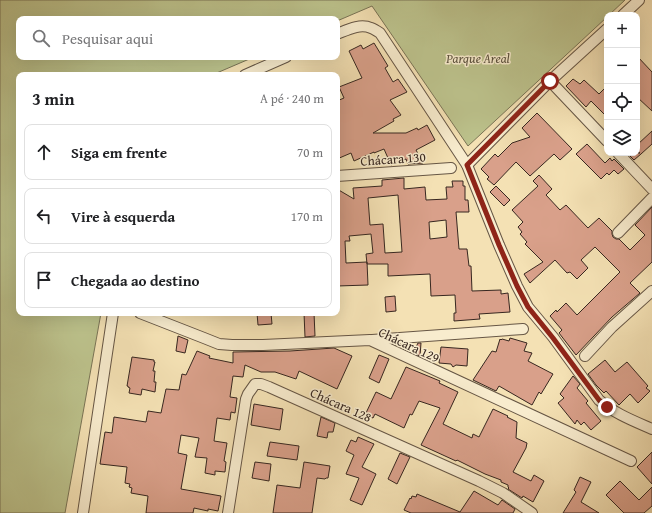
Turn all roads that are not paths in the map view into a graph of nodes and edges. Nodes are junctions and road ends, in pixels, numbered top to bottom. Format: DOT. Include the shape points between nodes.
graph roads {
  1 [pos="639,0"];
  2 [pos="626,12"];
  3 [pos="340,33"];
  4 [pos="604,33"];
  5 [pos="279,60"];
  6 [pos="252,72"];
  7 [pos="550,81"];
  8 [pos="604,138"];
  9 [pos="621,156"];
  10 [pos="467,165"];
  11 [pos="451,168"];
  12 [pos="340,176"];
  13 [pos="652,189"];
  14 [pos="652,198"];
  15 [pos="618,233"];
  16 [pos="652,290"];
  17 [pos="113,316"];
  18 [pos="148,316"];
  19 [pos="523,329"];
  20 [pos="370,340"];
  21 [pos="585,356"];
  22 [pos="652,429"];
  23 [pos="631,461"];
  24 [pos="83,513"];
  25 [pos="228,513"];
  26 [pos="532,513"];
  1 -- 2 [label="street"];
  3 -- 10 [label="street" via="361,26 371,27 380,33"];
  4 -- 7 [label="street"];
  5 -- 6 [label="street"];
  7 -- 8 [label="street"];
  7 -- 10 [label="street"];
  9 -- 13 [label="street"];
  10 -- 22 [label="street" via="499,245 528,307 599,400 616,413"];
  11 -- 12 [label="street, Chácara 130"];
  14 -- 15 [label="street"];
  16 -- 21 [label="street"];
  17 -- 24 [label="street"];
  18 -- 20 [label="street, Chácara 129" via="219,344 263,346"];
  19 -- 20 [label="street"];
  20 -- 23 [label="street, Chácara 129"];
  25 -- 26 [label="street, Chácara 128" via="246,399 255,384 269,387 479,481"];
}
